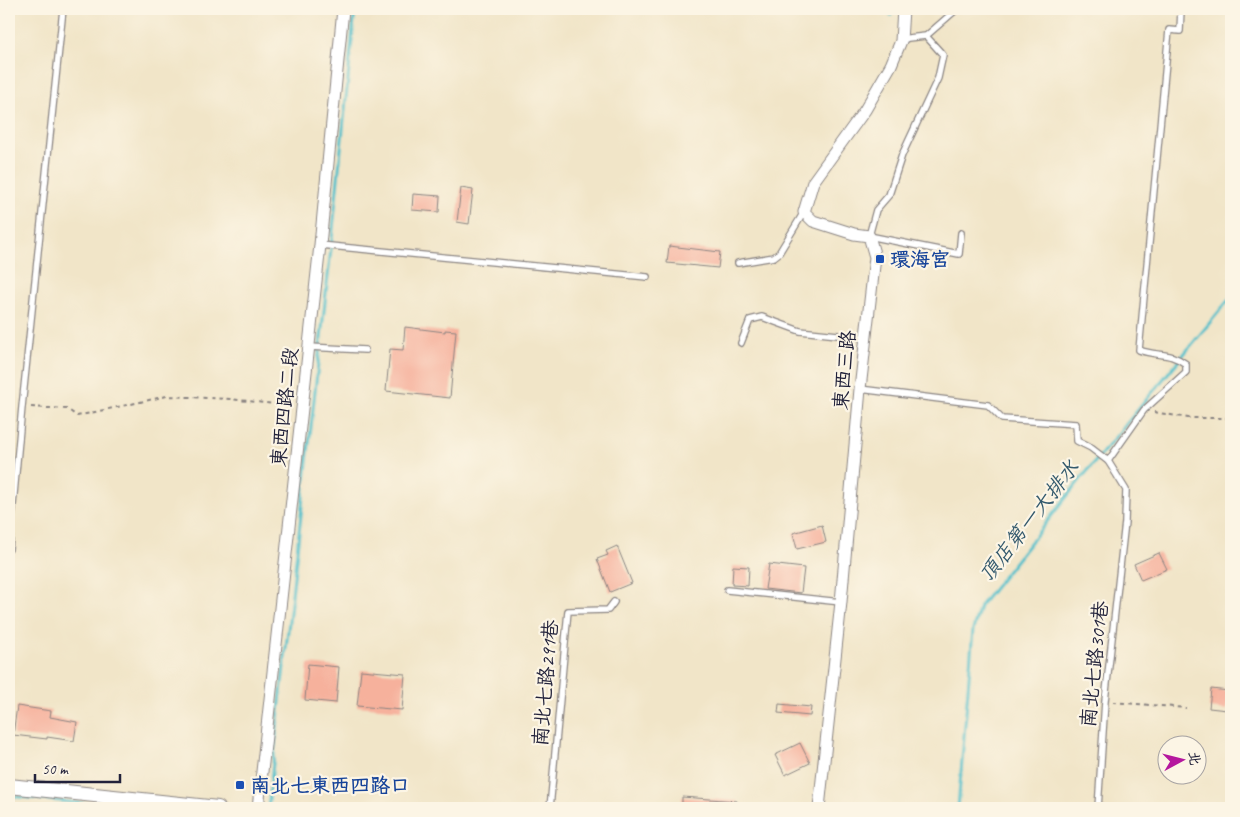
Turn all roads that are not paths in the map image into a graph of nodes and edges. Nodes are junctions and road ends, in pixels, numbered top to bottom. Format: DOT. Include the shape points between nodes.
graph roads {
  1 [pos="63,9"];
  2 [pos="343,9"];
  3 [pos="903,9"];
  4 [pos="957,9"];
  5 [pos="1181,9"];
  6 [pos="926,36"];
  7 [pos="901,41"];
  8 [pos="804,212"];
  9 [pos="961,233"];
  10 [pos="869,236"];
  11 [pos="320,245"];
  12 [pos="738,263"];
  13 [pos="647,277"];
  14 [pos="867,338"];
  15 [pos="742,343"];
  16 [pos="309,346"];
  17 [pos="365,350"];
  18 [pos="860,389"];
  19 [pos="1108,461"];
  20 [pos="9,549"];
  21 [pos="727,590"];
  22 [pos="614,602"];
  23 [pos="841,602"];
  24 [pos="9,786"];
  25 [pos="218,808"];
  26 [pos="258,808"];
  27 [pos="550,808"];
  28 [pos="819,808"];
  29 [pos="1098,808"];
  1 -- 20 [label="lane"];
  2 -- 11 [label="street, 東西四路二段"];
  3 -- 7 [label="street"];
  4 -- 6 [label="lane"];
  5 -- 19 [label="lane" via="1180,31 1169,30 1139,350 1177,357 1186,364 1186,372 1144,410"];
  6 -- 7 [label="lane"];
  6 -- 10 [label="lane" via="943,56 938,78 914,127 890,194 876,210"];
  7 -- 8 [label="street" via="865,110 813,182"];
  8 -- 10 [label="street" via="813,220"];
  8 -- 12 [label="lane" via="779,254"];
  9 -- 10 [label="lane" via="959,254"];
  10 -- 14 [label="street, 東西三路" via="875,257"];
  11 -- 13 [label="lane"];
  11 -- 16 [label="street, 東西四路二段"];
  14 -- 15 [label="lane" via="800,331 762,317 750,320"];
  14 -- 18 [label="street, 東西三路"];
  16 -- 17 [label="lane"];
  16 -- 26 [label="street, 東西四路二段"];
  18 -- 19 [label="lane" via="988,405 1002,419 1076,424 1077,441"];
  18 -- 23 [label="street, 東西三路"];
  19 -- 29 [label="lane, 南北七路301巷" via="1126,490"];
  21 -- 23 [label="lane"];
  22 -- 27 [label="lane, 南北七路291巷" via="608,610 568,611"];
  23 -- 28 [label="street, 東西三路"];
  24 -- 25 [label="street"];
}
